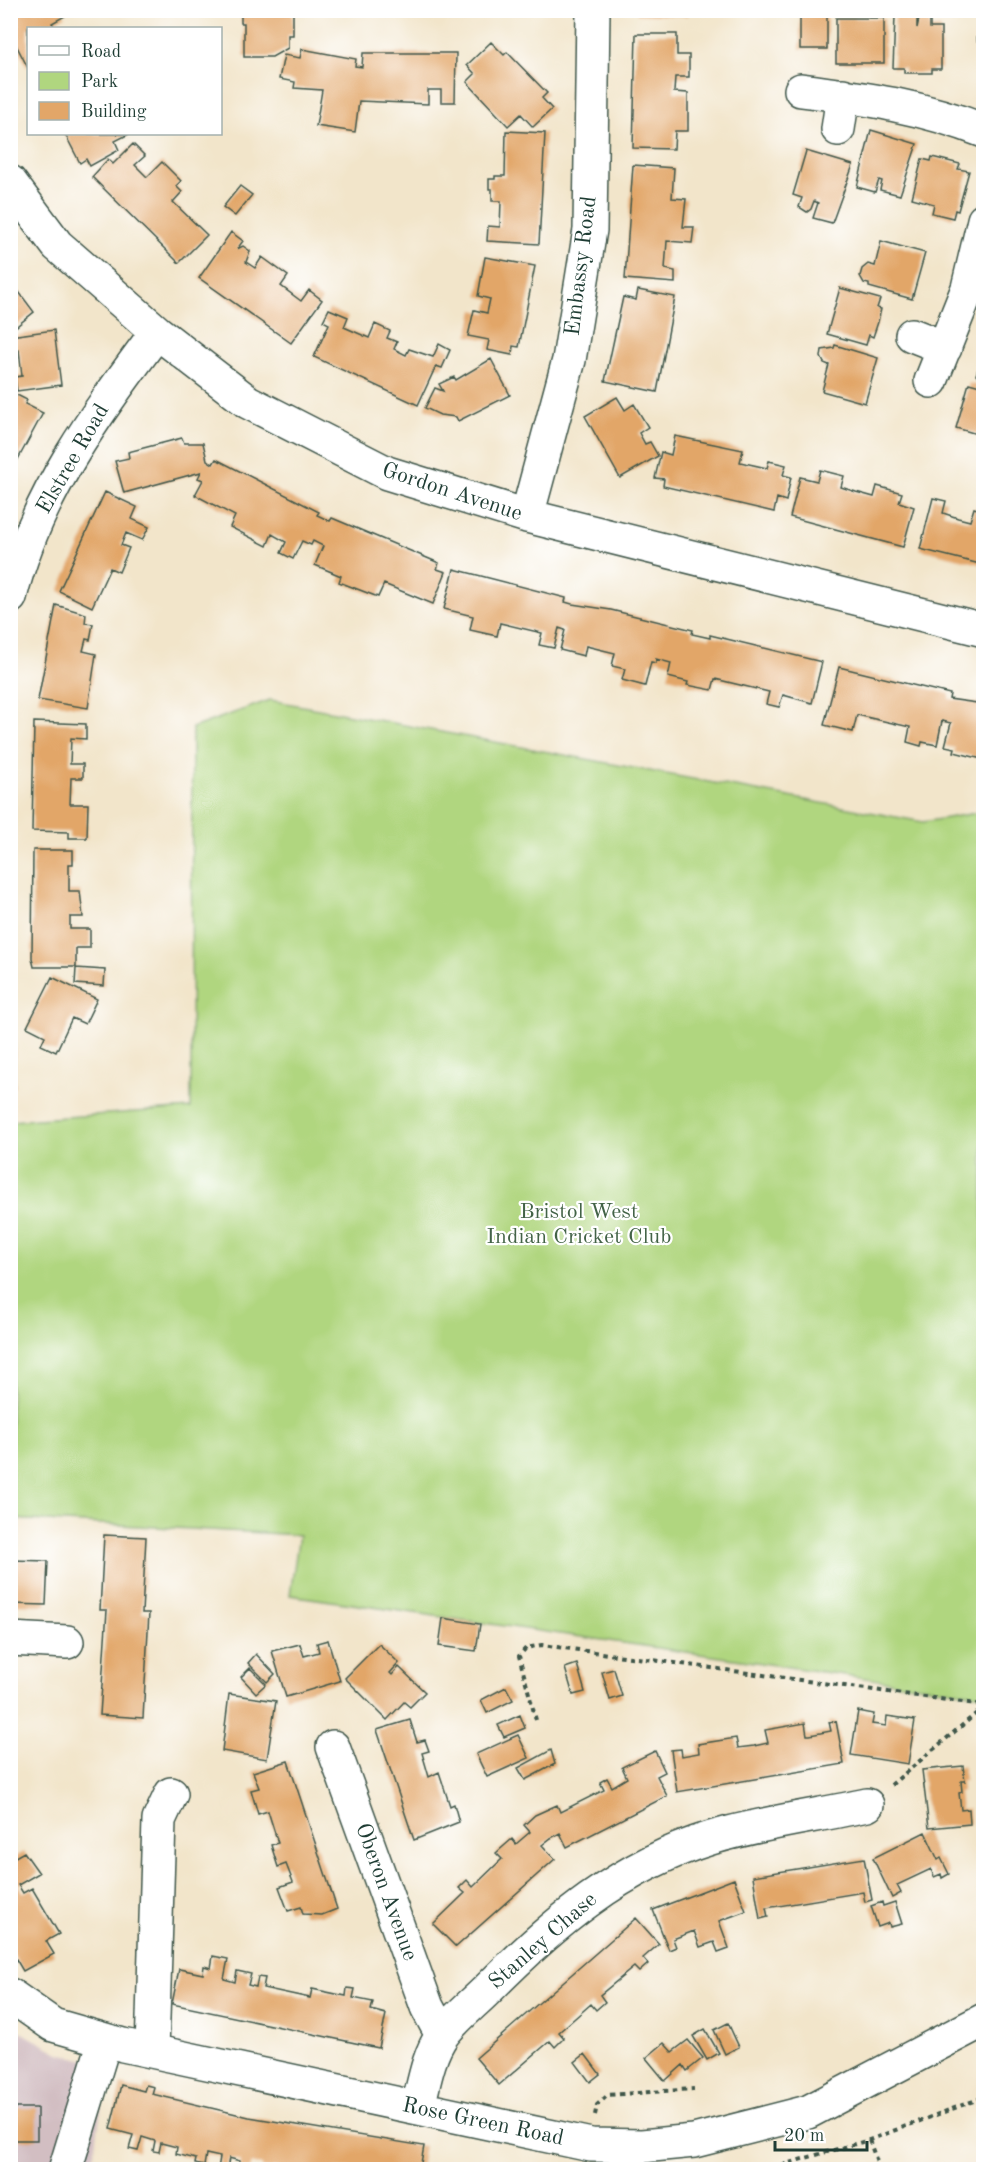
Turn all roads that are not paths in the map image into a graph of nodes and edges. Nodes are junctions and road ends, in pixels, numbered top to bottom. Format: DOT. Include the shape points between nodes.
graph roads {
  1 [pos="593,10"];
  2 [pos="801,90"];
  3 [pos="843,95"];
  4 [pos="838,129"];
  5 [pos="984,131"];
  6 [pos="10,182"];
  7 [pos="984,220"];
  8 [pos="157,332"];
  9 [pos="912,335"];
  10 [pos="945,348"];
  11 [pos="931,381"];
  12 [pos="527,516"];
  13 [pos="10,597"];
  14 [pos="984,630"];
  15 [pos="10,1639"];
  16 [pos="67,1642"];
  17 [pos="333,1747"];
  18 [pos="171,1794"];
  19 [pos="867,1805"];
  20 [pos="10,1995"];
  21 [pos="984,2020"];
  22 [pos="442,2035"];
  23 [pos="105,2040"];
  24 [pos="153,2051"];
  25 [pos="418,2107"];
  26 [pos="65,2169"];
  1 -- 12 [label="street, Embassy Road" via="590,230 568,360"];
  2 -- 3 [label="street"];
  3 -- 4 [label="street"];
  3 -- 5 [label="street" via="947,117"];
  6 -- 8 [label="street, Gordon Avenue" via="57,245"];
  7 -- 10 [label="street" via="968,288"];
  8 -- 12 [label="street, Gordon Avenue" via="248,402 387,474"];
  8 -- 13 [label="street, Elstree Road" via="60,472 25,549"];
  9 -- 10 [label="street"];
  10 -- 11 [label="street"];
  12 -- 14 [label="street, Gordon Avenue"];
  15 -- 16 [label="street"];
  17 -- 22 [label="street, Oberon Avenue" via="427,2007"];
  18 -- 24 [label="street" via="159,1820"];
  19 -- 22 [label="street, Stanley Chase" via="712,1838 649,1862 568,1915"];
  20 -- 23 [label="street, Rose Green Road" via="53,2025"];
  21 -- 25 [label="street, Rose Green Road" via="808,2112 694,2141 591,2145"];
  22 -- 25 [label="street, Stanley Chase" via="427,2069"];
  23 -- 24 [label="street, Rose Green Road"];
  23 -- 26 [label="street"];
  24 -- 25 [label="street, Rose Green Road"];
}
